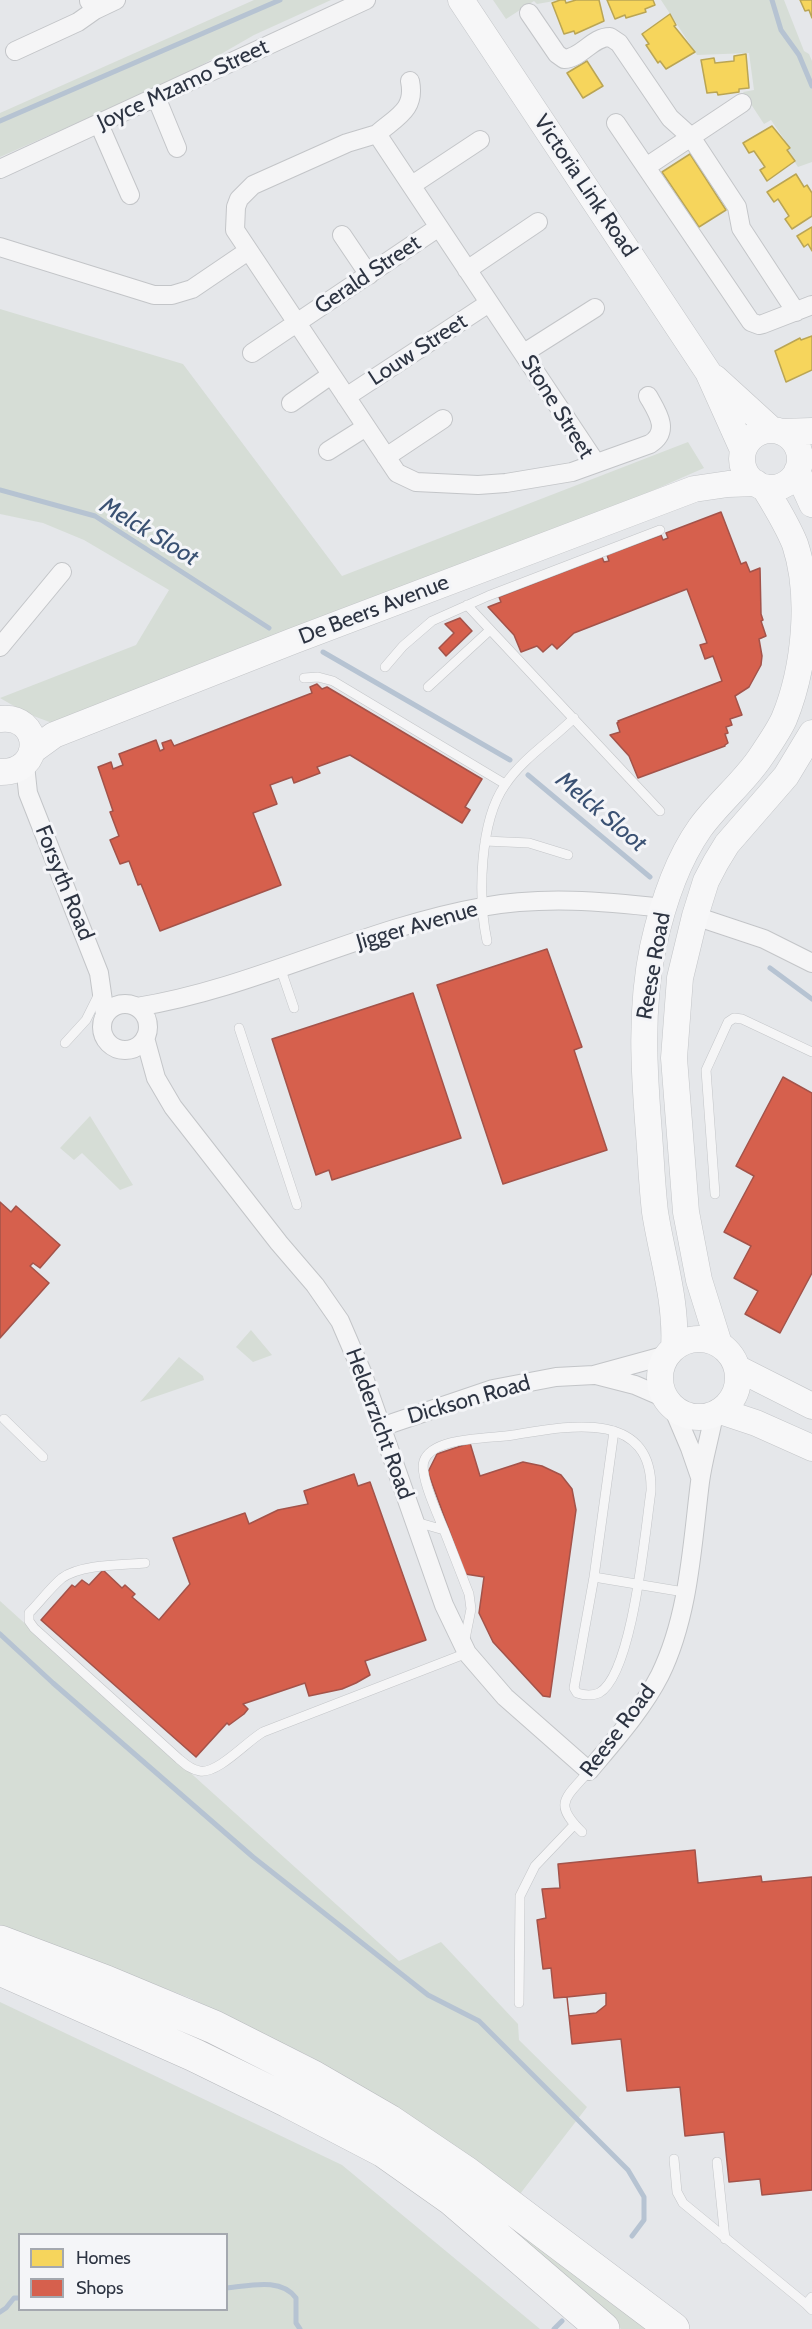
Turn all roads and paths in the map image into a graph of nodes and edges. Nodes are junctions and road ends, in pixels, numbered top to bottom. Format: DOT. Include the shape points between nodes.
graph roads {
  1 [pos="116,0"];
  2 [pos="366,0"];
  3 [pos="462,0"];
  4 [pos="92,5"];
  5 [pos="529,13"];
  6 [pos="15,51"];
  7 [pos="410,81"];
  8 [pos="156,97"];
  9 [pos="742,103"];
  10 [pos="616,123"];
  11 [pos="99,124"];
  12 [pos="377,134"];
  13 [pos="691,137"];
  14 [pos="480,140"];
  15 [pos="177,147"];
  16 [pos="646,167"];
  17 [pos="0,169"];
  18 [pos="412,185"];
  19 [pos="130,195"];
  20 [pos="538,222"];
  21 [pos="439,227"];
  22 [pos="342,235"];
  23 [pos="0,246"];
  24 [pos="248,250"];
  25 [pos="468,270"];
  26 [pos="369,275"];
  27 [pos="489,303"];
  28 [pos="595,308"];
  29 [pos="804,308"];
  30 [pos="296,323"];
  31 [pos="252,353"];
  32 [pos="524,353"];
  33 [pos="708,372"];
  34 [pos="331,375"];
  35 [pos="648,396"];
  36 [pos="346,397"];
  37 [pos="291,403"];
  38 [pos="443,419"];
  39 [pos="366,427"];
  40 [pos="777,431"];
  41 [pos="812,431"];
  42 [pos="328,452"];
  43 [pos="743,453"];
  44 [pos="386,457"];
  45 [pos="596,463"];
  46 [pos="803,463"];
  47 [pos="760,485"];
  48 [pos="694,489"];
  49 [pos="812,504"];
  50 [pos="660,530"];
  51 [pos="63,572"];
  52 [pos="467,605"];
  53 [pos="490,630"];
  54 [pos="0,647"];
  55 [pos="385,667"];
  56 [pos="304,678"];
  57 [pos="428,687"];
  58 [pos="574,718"];
  59 [pos="812,733"];
  60 [pos="18,741"];
  61 [pos="505,784"];
  62 [pos="660,811"];
  63 [pos="485,841"];
  64 [pos="568,855"];
  65 [pos="483,907"];
  66 [pos="663,908"];
  67 [pos="695,916"];
  68 [pos="487,941"];
  69 [pos="812,963"];
  70 [pos="280,967"];
  71 [pos="100,980"];
  72 [pos="180,1000"];
  73 [pos="131,1005"];
  74 [pos="294,1008"];
  75 [pos="105,1015"];
  76 [pos="239,1028"];
  77 [pos="147,1031"];
  78 [pos="65,1043"];
  79 [pos="127,1050"];
  80 [pos="812,1052"];
  81 [pos="156,1078"];
  82 [pos="715,1194"];
  83 [pos="297,1204"];
  84 [pos="718,1344"];
  85 [pos="670,1351"];
  86 [pos="737,1368"];
  87 [pos="594,1375"];
  88 [pos="669,1403"];
  89 [pos="812,1406"];
  90 [pos="717,1413"];
  91 [pos="4,1419"];
  92 [pos="381,1427"];
  93 [pos="614,1431"];
  94 [pos="812,1448"];
  95 [pos="43,1457"];
  96 [pos="700,1479"];
  97 [pos="413,1521"];
  98 [pos="444,1530"];
  99 [pos="146,1563"];
  100 [pos="594,1576"];
  101 [pos="638,1584"];
  102 [pos="684,1592"];
  103 [pos="465,1650"];
  104 [pos="589,1771"];
  105 [pos="574,1825"];
  106 [pos="582,1832"];
  107 [pos="0,1942"];
  108 [pos="0,1969"];
  109 [pos="519,2003"];
  110 [pos="674,2159"];
  111 [pos="717,2162"];
  112 [pos="725,2239"];
  113 [pos="810,2304"];
  114 [pos="603,2329"];
  115 [pos="673,2329"];
  1 -- 4 [label="street"];
  2 -- 8 [label="street, Joyce Mzamo Street"];
  3 -- 33 [label="street, Victoria Link Road"];
  4 -- 6 [label="street" via="78,22"];
  5 -- 13 [label="street" via="564,59 572,58 600,38 615,39 670,118"];
  7 -- 12 [label="street" via="408,107"];
  8 -- 11 [label="street, Joyce Mzamo Street"];
  8 -- 15 [label="street"];
  9 -- 13 [label="street"];
  10 -- 16 [label="street"];
  11 -- 17 [label="street, Joyce Mzamo Street"];
  11 -- 19 [label="street"];
  12 -- 18 [label="street, Stone Street"];
  12 -- 24 [label="street, Stone Street" via="347,143 245,191 236,207 234,224"];
  13 -- 16 [label="street"];
  13 -- 29 [label="street" via="737,207 741,228"];
  14 -- 18 [label="street"];
  16 -- 29 [label="street" via="751,322 759,325"];
  18 -- 21 [label="street, Stone Street"];
  20 -- 25 [label="street"];
  21 -- 25 [label="street, Stone Street"];
  21 -- 26 [label="street, Gerald Street"];
  22 -- 26 [label="street"];
  23 -- 24 [label="street" via="154,295 192,289"];
  24 -- 30 [label="street, Stone Street"];
  25 -- 27 [label="street, Stone Street"];
  26 -- 30 [label="street, Gerald Street"];
  27 -- 32 [label="street, Stone Street"];
  27 -- 36 [label="street, Louw Street"];
  28 -- 32 [label="street"];
  30 -- 31 [label="street, Gerald Street"];
  30 -- 34 [label="street, Stone Street"];
  32 -- 45 [label="street, Stone Street"];
  33 -- 40 [label="street, Victoria Link Road"];
  33 -- 43 [label="street, Victoria Link Road"];
  34 -- 36 [label="street, Stone Street"];
  34 -- 37 [label="street"];
  35 -- 45 [label="street" via="662,423 658,437 650,444"];
  36 -- 39 [label="street, Stone Street"];
  38 -- 44 [label="street"];
  39 -- 42 [label="street"];
  39 -- 44 [label="street, Stone Street"];
  40 -- 41 [label="street"];
  40 -- 43 [label="street" via="754,435"];
  40 -- 46 [label="street" via="796,444"];
  43 -- 47 [label="street" via="743,469"];
  43 -- 48 [label="street, De Beers Avenue"];
  44 -- 45 [label="street, Stone Street" via="397,473 409,480 468,484 533,480"];
  46 -- 47 [label="street" via="783,485"];
  46 -- 49 [label="street"];
  47 -- 48 [label="street, De Beers Avenue"];
  47 -- 66 [label="street, Reese Road" via="795,544 803,580 806,616 795,689 783,721 759,760 700,827"];
  48 -- 60 [label="street, De Beers Avenue"];
  50 -- 52 [label="lane"];
  51 -- 54 [label="street"];
  52 -- 53 [label="lane"];
  52 -- 55 [label="lane" via="432,621"];
  53 -- 57 [label="lane"];
  53 -- 58 [label="lane"];
  56 -- 61 [label="lane" via="333,681"];
  58 -- 61 [label="lane"];
  58 -- 62 [label="lane"];
  59 -- 67 [label="street, Reese Road" via="786,776 727,844 706,881"];
  60 -- 71 [label="street, Forsyth Road" via="28,793"];
  61 -- 63 [label="lane"];
  63 -- 64 [label="lane" via="530,843"];
  63 -- 65 [label="lane"];
  65 -- 66 [label="street, Jigger Avenue" via="566,900"];
  65 -- 68 [label="lane"];
  65 -- 70 [label="street, Jigger Avenue" via="399,928"];
  66 -- 85 [label="street, Reese Road" via="645,1004 644,1070 655,1209 674,1308"];
  67 -- 69 [label="street" via="764,939"];
  67 -- 84 [label="street, Reese Road" via="677,1000 674,1058 686,1212 699,1280"];
  70 -- 72 [label="street, Jigger Avenue"];
  70 -- 74 [label="lane"];
  71 -- 73 [label="street, Forsyth Road"];
  71 -- 75 [label="street, Forsyth Road"];
  71 -- 78 [label="lane" via="86,1020"];
  72 -- 73 [label="street, Jigger Avenue"];
  72 -- 77 [label="street, Jigger Avenue"];
  73 -- 75 [label="street" via="114,1007"];
  73 -- 77 [label="street" via="143,1012"];
  75 -- 79 [label="street" via="105,1039"];
  76 -- 83 [label="lane"];
  77 -- 79 [label="street" via="138,1046"];
  77 -- 81 [label="street, Helderzicht Road"];
  79 -- 81 [label="street, Helderzicht Road"];
  80 -- 82 [label="lane" via="742,1019 728,1022 706,1070"];
  81 -- 92 [label="street, Helderzicht Road" via="197,1141 327,1300 352,1347"];
  84 -- 85 [label="street" via="704,1339 688,1340"];
  84 -- 86 [label="street"];
  85 -- 87 [label="street, Dickson Road"];
  85 -- 88 [label="street" via="659,1377"];
  86 -- 89 [label="street"];
  86 -- 90 [label="street" via="734,1396"];
  87 -- 88 [label="street, Dickson Road" via="635,1385"];
  87 -- 92 [label="street, Dickson Road" via="556,1377 493,1389"];
  88 -- 90 [label="street" via="693,1417"];
  88 -- 96 [label="street, Reese Road"];
  90 -- 94 [label="street" via="756,1423"];
  90 -- 96 [label="street, Reese Road"];
  91 -- 95 [label="lane"];
  92 -- 97 [label="street, Helderzicht Road"];
  93 -- 98 [label="lane" via="588,1426 557,1428 460,1440 432,1451 425,1458 423,1472"];
  93 -- 100 [label="lane"];
  93 -- 101 [label="lane" via="641,1450 651,1474"];
  96 -- 102 [label="street, Reese Road"];
  97 -- 98 [label="lane"];
  97 -- 103 [label="street, Helderzicht Road"];
  98 -- 103 [label="lane" via="470,1594"];
  99 -- 103 [label="lane" via="70,1574 29,1613 28,1621 179,1759 200,1771 216,1768 251,1739 274,1727"];
  100 -- 101 [label="lane"];
  100 -- 101 [label="lane" via="575,1683 575,1692 580,1695 599,1693 616,1671 627,1641"];
  101 -- 102 [label="lane"];
  102 -- 104 [label="street, Reese Road" via="672,1644 651,1692"];
  103 -- 104 [label="street, Helderzicht Road" via="505,1697"];
  104 -- 105 [label="lane, Reese Road" via="566,1799 565,1813"];
  105 -- 106 [label="lane"];
  105 -- 109 [label="lane" via="535,1866 520,1896"];
  107 -- 115 [label="highway" via="214,2027 314,2077 466,2173"];
  108 -- 114 [label="highway" via="194,2055 384,2151 452,2199"];
  110 -- 112 [label="lane" via="679,2199"];
  111 -- 112 [label="lane"];
  112 -- 113 [label="lane"];
}
